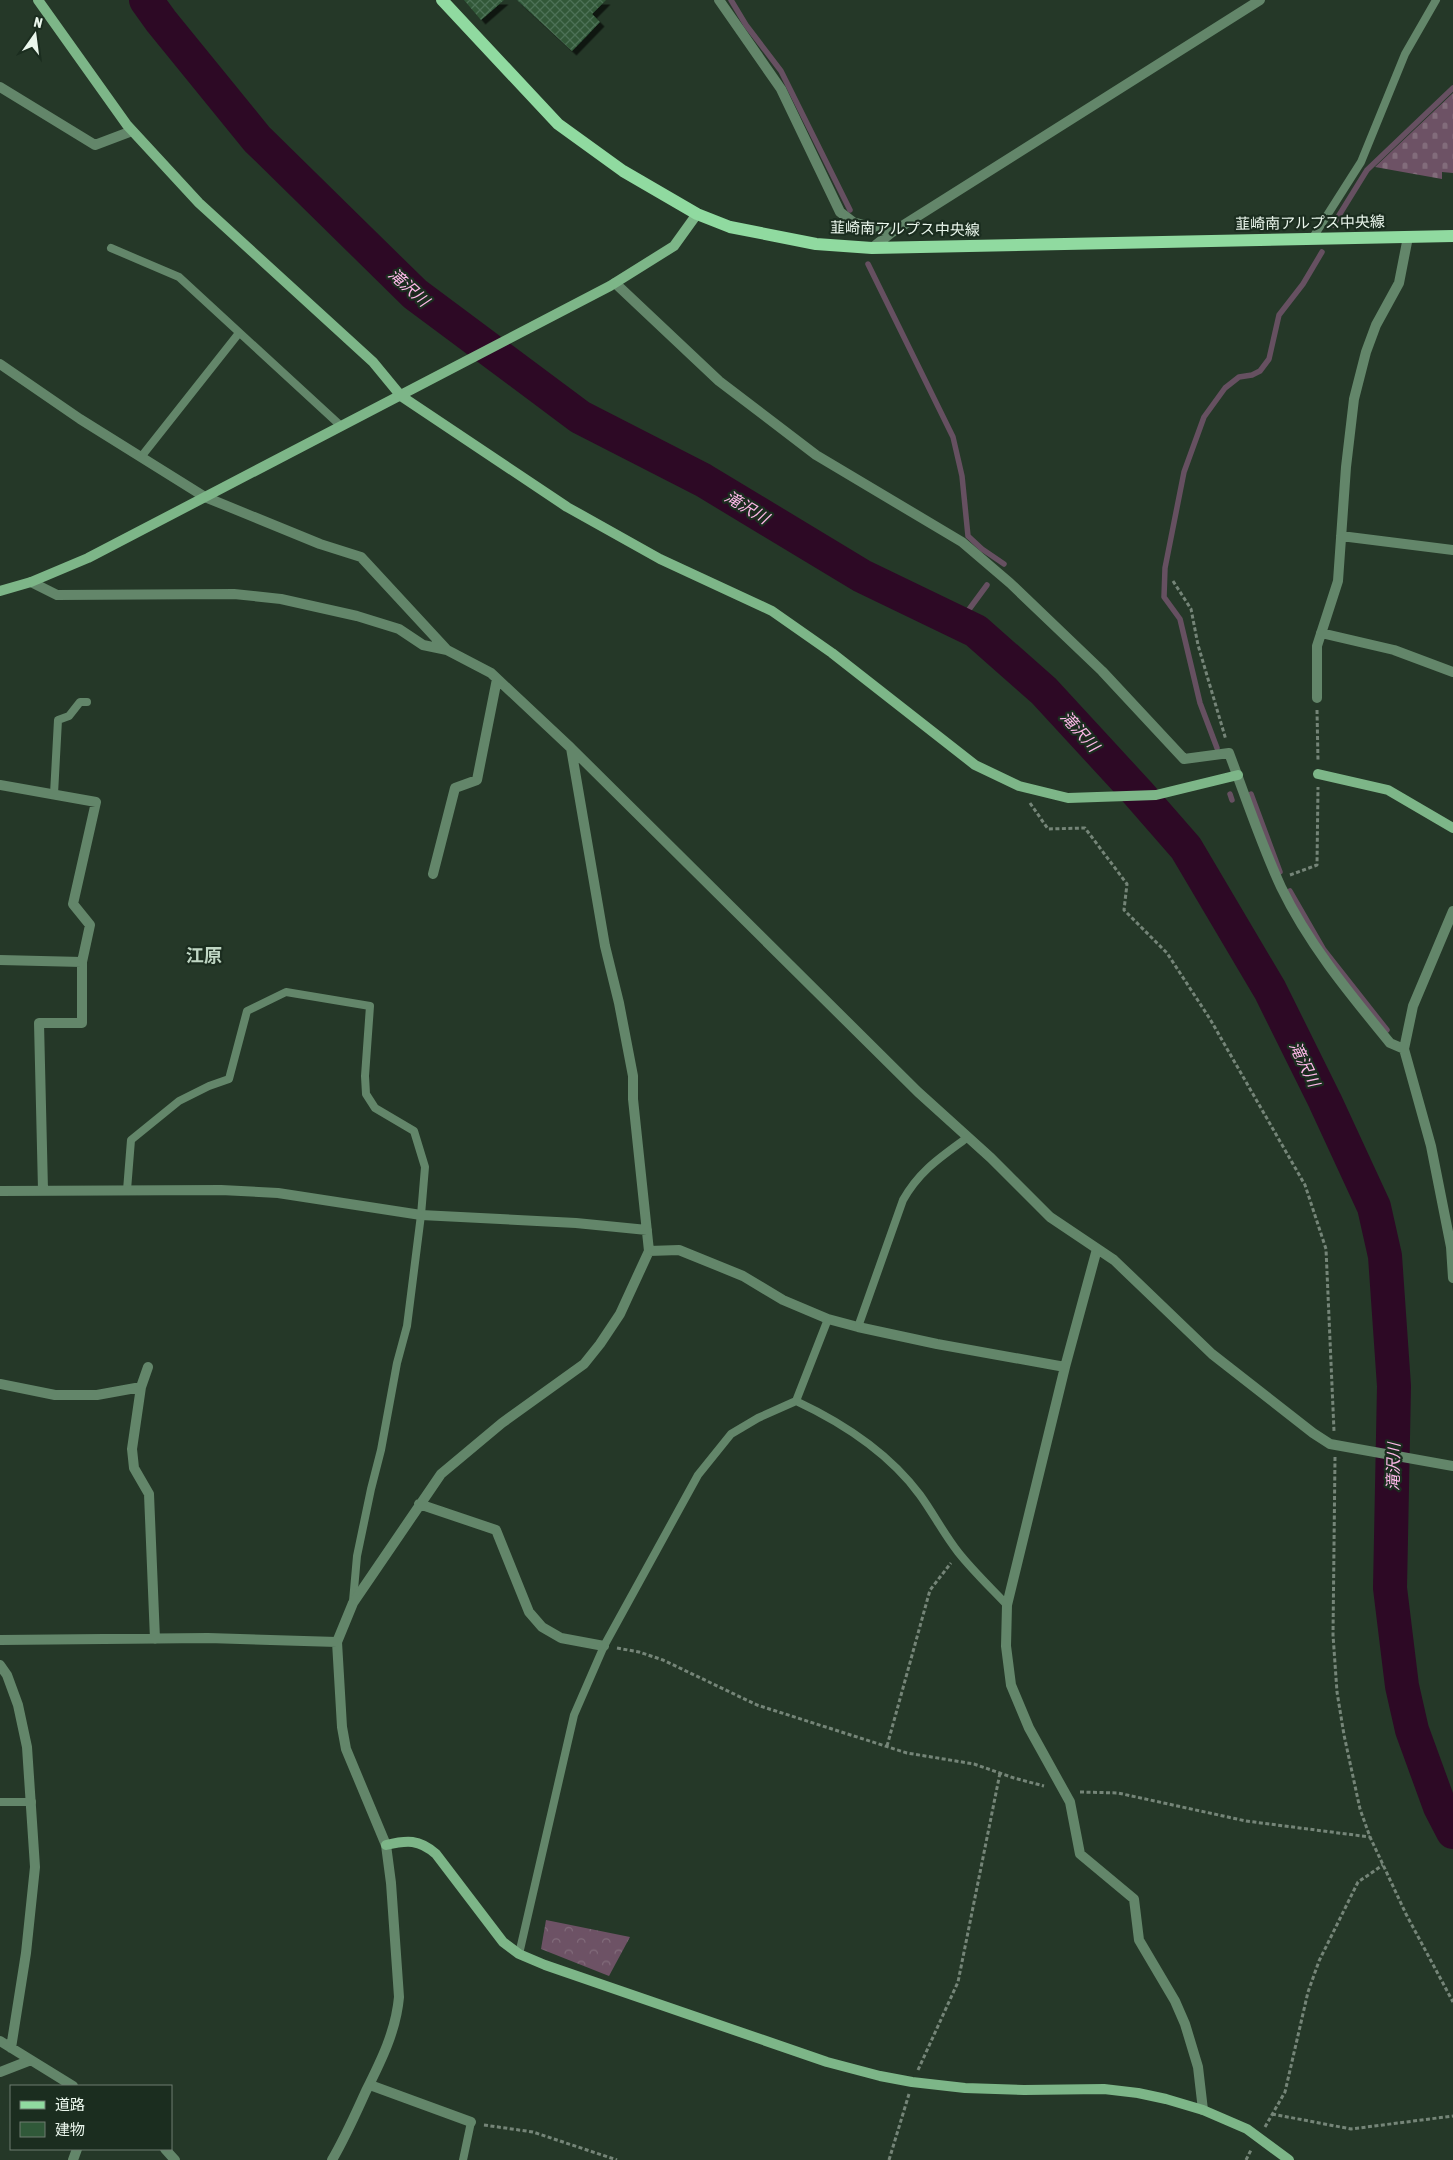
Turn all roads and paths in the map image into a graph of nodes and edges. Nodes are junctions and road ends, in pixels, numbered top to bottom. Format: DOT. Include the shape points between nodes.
graph roads {
  1 [pos="38,0"];
  2 [pos="442,0"];
  3 [pos="719,0"];
  4 [pos="1260,0"];
  5 [pos="1436,0"];
  6 [pos="0,86"];
  7 [pos="132,131"];
  8 [pos="697,214"];
  9 [pos="890,233"];
  10 [pos="1453,236"];
  11 [pos="1408,237"];
  12 [pos="1312,239"];
  13 [pos="111,248"];
  14 [pos="872,248"];
  15 [pos="612,284"];
  16 [pos="239,332"];
  17 [pos="0,364"];
  18 [pos="402,396"];
  19 [pos="341,426"];
  20 [pos="141,457"];
  21 [pos="205,497"];
  22 [pos="1341,536"];
  23 [pos="1453,550"];
  24 [pos="1173,581"];
  25 [pos="31,582"];
  26 [pos="0,591"];
  27 [pos="1321,633"];
  28 [pos="447,650"];
  29 [pos="1453,672"];
  30 [pos="497,679"];
  31 [pos="1317,698"];
  32 [pos="88,702"];
  33 [pos="571,748"];
  34 [pos="1229,752"];
  35 [pos="1318,774"];
  36 [pos="1238,775"];
  37 [pos="0,785"];
  38 [pos="1019,786"];
  39 [pos="54,794"];
  40 [pos="1453,828"];
  41 [pos="433,874"];
  42 [pos="1278,879"];
  43 [pos="1453,911"];
  44 [pos="0,960"];
  45 [pos="82,962"];
  46 [pos="1404,1049"];
  47 [pos="968,1137"];
  48 [pos="43,1190"];
  49 [pos="127,1190"];
  50 [pos="0,1191"];
  51 [pos="422,1215"];
  52 [pos="647,1230"];
  53 [pos="1097,1249"];
  54 [pos="649,1250"];
  55 [pos="1453,1278"];
  56 [pos="828,1318"];
  57 [pos="858,1327"];
  58 [pos="148,1367"];
  59 [pos="1065,1367"];
  60 [pos="0,1384"];
  61 [pos="141,1387"];
  62 [pos="796,1401"];
  63 [pos="1335,1445"];
  64 [pos="1453,1466"];
  65 [pos="419,1504"];
  66 [pos="959,1552"];
  67 [pos="353,1603"];
  68 [pos="1007,1605"];
  69 [pos="155,1638"];
  70 [pos="0,1640"];
  71 [pos="337,1642"];
  72 [pos="604,1646"];
  73 [pos="0,1665"];
  74 [pos="887,1746"];
  75 [pos="1000,1773"];
  76 [pos="1064,1791"];
  77 [pos="0,1802"];
  78 [pos="32,1802"];
  79 [pos="1370,1837"];
  80 [pos="386,1845"];
  81 [pos="1383,1865"];
  82 [pos="519,1954"];
  83 [pos="1453,2002"];
  84 [pos="0,2041"];
  85 [pos="11,2048"];
  86 [pos="31,2060"];
  87 [pos="0,2072"];
  88 [pos="912,2082"];
  89 [pos="71,2085"];
  90 [pos="370,2085"];
  91 [pos="1203,2110"];
  92 [pos="1272,2114"];
  93 [pos="1453,2116"];
  94 [pos="471,2122"];
  95 [pos="1258,2138"];
  96 [pos="166,2150"];
  97 [pos="175,2160"];
  98 [pos="332,2160"];
  99 [pos="463,2160"];
  100 [pos="616,2160"];
  101 [pos="889,2160"];
  102 [pos="1246,2160"];
  103 [pos="1289,2160"];
  1 -- 7 [label="street"];
  2 -- 8 [label="main road, 韮崎南アルプス中央線" via="558,124 623,171"];
  3 -- 9 [label="street" via="781,89 840,212 853,222"];
  4 -- 9 [label="street"];
  5 -- 12 [label="lane" via="1405,54 1361,162"];
  6 -- 7 [label="street" via="95,145"];
  7 -- 18 [label="street" via="199,203 373,362"];
  8 -- 14 [label="main road, 韮崎南アルプス中央線" via="730,227 816,244"];
  8 -- 15 [label="street" via="674,246"];
  9 -- 14 [label="street"];
  10 -- 11 [label="main road, 韮崎南アルプス中央線"];
  11 -- 12 [label="main road, 韮崎南アルプス中央線"];
  11 -- 22 [label="street" via="1399,284 1376,325 1354,399"];
  12 -- 14 [label="main road, 韮崎南アルプス中央線"];
  13 -- 16 [label="lane" via="179,277"];
  15 -- 18 [label="street"];
  15 -- 34 [label="street" via="719,380 809,449 969,548 1102,671 1184,759"];
  16 -- 19 [label="lane"];
  16 -- 20 [label="lane"];
  17 -- 20 [label="street"];
  18 -- 19 [label="street"];
  18 -- 38 [label="street" via="567,507 660,559 772,611 832,653 975,765"];
  19 -- 21 [label="street"];
  20 -- 21 [label="street"];
  21 -- 25 [label="street" via="88,558"];
  21 -- 28 [label="street" via="320,544 361,557"];
  22 -- 23 [label="street"];
  22 -- 27 [label="street" via="1338,581"];
  24 -- 34 [label="path" via="1192,609 1198,645"];
  25 -- 26 [label="street"];
  25 -- 28 [label="street" via="57,595 234,594 282,599 357,616 399,629 423,646"];
  27 -- 29 [label="street" via="1394,650"];
  27 -- 31 [label="street" via="1317,646"];
  28 -- 30 [label="street"];
  30 -- 33 [label="street"];
  30 -- 41 [label="street" via="477,780 455,788"];
  31 -- 35 [label="path"];
  32 -- 39 [label="lane" via="80,702 69,716 58,720"];
  33 -- 47 [label="street" via="918,1092"];
  33 -- 52 [label="street" via="605,946 633,1076"];
  34 -- 36 [label="street"];
  35 -- 40 [label="street" via="1388,790"];
  35 -- 42 [label="path" via="1317,865"];
  36 -- 38 [label="street" via="1156,795 1068,798"];
  36 -- 42 [label="street"];
  37 -- 39 [label="street"];
  38 -- 63 [label="path" via="1048,829 1086,828 1127,884 1124,910 1167,953 1210,1019 1306,1185 1326,1249"];
  39 -- 45 [label="street" via="96,802 73,904 90,925"];
  42 -- 46 [label="street" via="1322,958 1390,1043"];
  43 -- 46 [label="street" via="1412,1006"];
  44 -- 45 [label="street"];
  45 -- 48 [label="street" via="82,1023 39,1024"];
  46 -- 55 [label="street" via="1431,1146 1451,1247"];
  47 -- 53 [label="street" via="1050,1217"];
  47 -- 57 [label="lane" via="926,1168 912,1183"];
  48 -- 49 [label="street"];
  48 -- 50 [label="street"];
  49 -- 51 [label="street" via="278,1193"];
  49 -- 51 [label="lane" via="131,1140 179,1101 229,1079 247,1011 286,992 370,1006 366,1094 375,1108 414,1131 425,1167"];
  51 -- 52 [label="street"];
  51 -- 67 [label="lane" via="407,1326 357,1556"];
  52 -- 54 [label="street"];
  53 -- 59 [label="street"];
  53 -- 63 [label="street" via="1114,1260 1212,1354 1312,1433"];
  54 -- 56 [label="street" via="679,1250 743,1276 783,1300"];
  54 -- 65 [label="street" via="620,1314 584,1364 462,1455 442,1474"];
  56 -- 57 [label="street"];
  56 -- 62 [label="lane"];
  57 -- 59 [label="street"];
  58 -- 61 [label="street"];
  59 -- 68 [label="street"];
  60 -- 61 [label="street" via="55,1395 97,1395"];
  61 -- 69 [label="street" via="132,1449 134,1468 149,1494"];
  62 -- 66 [label="lane" via="858,1435 899,1471"];
  62 -- 72 [label="lane" via="731,1434 698,1475"];
  63 -- 64 [label="street"];
  63 -- 79 [label="path" via="1333,1635 1337,1692 1360,1809"];
  65 -- 67 [label="street"];
  65 -- 72 [label="street" via="496,1530 529,1612 542,1627 560,1638"];
  66 -- 68 [label="lane"];
  66 -- 74 [label="path" via="930,1590"];
  67 -- 71 [label="street"];
  68 -- 76 [label="street" via="1006,1646 1011,1685 1029,1728"];
  69 -- 70 [label="street"];
  69 -- 71 [label="street"];
  71 -- 80 [label="street" via="346,1749"];
  72 -- 74 [label="path" via="663,1660 757,1706"];
  72 -- 82 [label="lane" via="574,1714"];
  73 -- 78 [label="street" via="7,1675 20,1714"];
  74 -- 75 [label="path" via="907,1753 974,1764"];
  75 -- 76 [label="path"];
  75 -- 88 [label="path" via="958,1982"];
  76 -- 79 [label="path" via="1118,1793 1246,1821"];
  76 -- 91 [label="street" via="1070,1802 1080,1854 1134,1899 1139,1940 1175,2000 1185,2024 1198,2068"];
  77 -- 78 [label="lane"];
  78 -- 85 [label="street" via="35,1867"];
  79 -- 81 [label="path"];
  80 -- 82 [label="street" via="415,1842 436,1854 504,1942"];
  80 -- 90 [label="street" via="398,2014"];
  81 -- 83 [label="path"];
  81 -- 92 [label="path" via="1358,1882 1319,1961 1308,1992 1285,2092"];
  82 -- 88 [label="street" via="827,2062"];
  84 -- 85 [label="street"];
  85 -- 86 [label="street"];
  86 -- 87 [label="street"];
  86 -- 89 [label="street"];
  88 -- 91 [label="street" via="965,2088 1104,2089 1138,2093"];
  88 -- 101 [label="path"];
  90 -- 94 [label="street"];
  90 -- 98 [label="street"];
  91 -- 95 [label="street" via="1247,2129"];
  92 -- 93 [label="path" via="1351,2129"];
  92 -- 95 [label="path"];
  94 -- 99 [label="lane"];
  94 -- 100 [label="path" via="533,2132"];
  95 -- 102 [label="path"];
  95 -- 103 [label="street"];
  96 -- 97 [label="street"];
}
